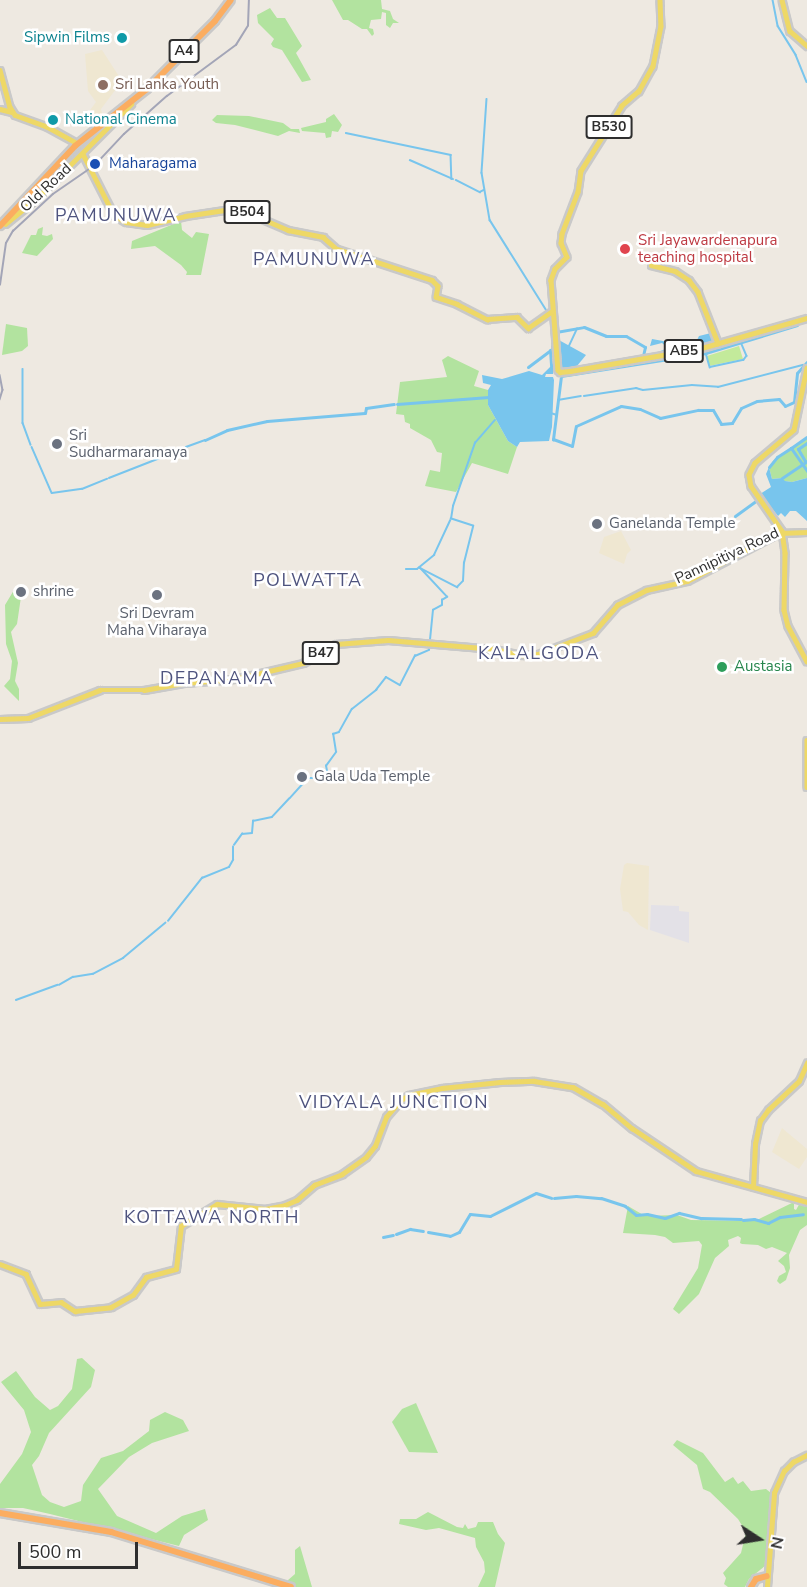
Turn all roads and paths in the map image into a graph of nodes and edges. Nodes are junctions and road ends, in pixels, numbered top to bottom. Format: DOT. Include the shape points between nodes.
graph roads {
  1 [pos="231,0"];
  2 [pos="660,0"];
  3 [pos="782,0"];
  4 [pos="807,46"];
  5 [pos="0,70"];
  6 [pos="135,100"];
  7 [pos="2,110"];
  8 [pos="11,110"];
  9 [pos="98,125"];
  10 [pos="106,131"];
  11 [pos="73,142"];
  12 [pos="83,154"];
  13 [pos="5,222"];
  14 [pos="567,257"];
  15 [pos="651,265"];
  16 [pos="552,311"];
  17 [pos="807,318"];
  18 [pos="718,343"];
  19 [pos="806,369"];
  20 [pos="774,517"];
  21 [pos="782,530"];
  22 [pos="795,530"];
  23 [pos="807,531"];
  24 [pos="771,535"];
  25 [pos="784,543"];
  26 [pos="807,661"];
  27 [pos="2,717"];
  28 [pos="807,740"];
  29 [pos="807,787"];
  30 [pos="807,1063"];
  31 [pos="394,1100"];
  32 [pos="396,1106"];
  33 [pos="753,1187"];
  34 [pos="807,1202"];
  35 [pos="0,1264"];
  36 [pos="807,1455"];
  37 [pos="0,1515"];
  38 [pos="767,1578"];
  39 [pos="278,1587"];
  40 [pos="291,1587"];
  41 [pos="752,1587"];
  42 [pos="766,1587"];
  1 -- 6 [label="highway, A4"];
  2 -- 14 [label="main road, B530" via="661,26 655,61 639,91 622,106 581,171 561,240"];
  3 -- 4 [label="main road" via="790,31"];
  5 -- 8 [label="main road"];
  6 -- 9 [label="highway, A4"];
  6 -- 10 [label="main road, Old Road"];
  7 -- 8 [label="main road"];
  8 -- 11 [label="main road"];
  9 -- 10 [label="main road"];
  9 -- 11 [label="highway, A4"];
  10 -- 12 [label="main road, Old Road"];
  11 -- 13 [label="highway, A4"];
  12 -- 13 [label="main road, Old Road"];
  12 -- 16 [label="main road, B504" via="114,214 126,222 147,225 237,208 288,230 323,237 338,249 432,280 438,286 434,296 487,319 518,317 528,328"];
  14 -- 16 [label="main road, AB5" via="551,277"];
  15 -- 18 [label="main road" via="675,271 690,280"];
  16 -- 18 [label="main road, AB5" via="560,372"];
  17 -- 18 [label="main road, AB5"];
  19 -- 20 [label="main road" via="794,430 749,472 751,486"];
  20 -- 21 [label="main road"];
  20 -- 22 [label="main road" via="784,527"];
  20 -- 24 [label="main road" via="779,528"];
  21 -- 22 [label="main road, Pannipitiya Road / B47"];
  21 -- 24 [label="main road, Pannipitiya Road / B47"];
  21 -- 25 [label="main road"];
  22 -- 23 [label="main road, Pannipitiya Road / B47"];
  22 -- 25 [label="main road" via="785,534"];
  24 -- 25 [label="main road" via="781,534"];
  24 -- 27 [label="main road, Pannipitiya Road / B47" via="687,579 624,599 592,631 538,652 523,654 492,647 388,640 336,644 303,663 235,679 144,690 100,690 27,718"];
  25 -- 26 [label="main road" via="784,610"];
  28 -- 29 [label="main road"];
  30 -- 33 [label="main road" via="799,1081 760,1121 754,1144"];
  31 -- 32 [label="main road"];
  32 -- 33 [label="main road" via="418,1092 456,1086 532,1081 573,1087 696,1171"];
  32 -- 35 [label="main road" via="383,1122 375,1146 366,1157 342,1174 314,1185 297,1200 265,1209 220,1203 181,1226 176,1269 146,1277 133,1295 114,1306 75,1311 61,1302 40,1304 26,1274"];
  33 -- 34 [label="main road"];
  36 -- 38 [label="main road" via="784,1471 774,1493"];
  37 -- 39 [label="highway" via="115,1537"];
  37 -- 40 [label="highway" via="111,1532"];
  38 -- 41 [label="highway"];
  38 -- 42 [label="main road"];
}
